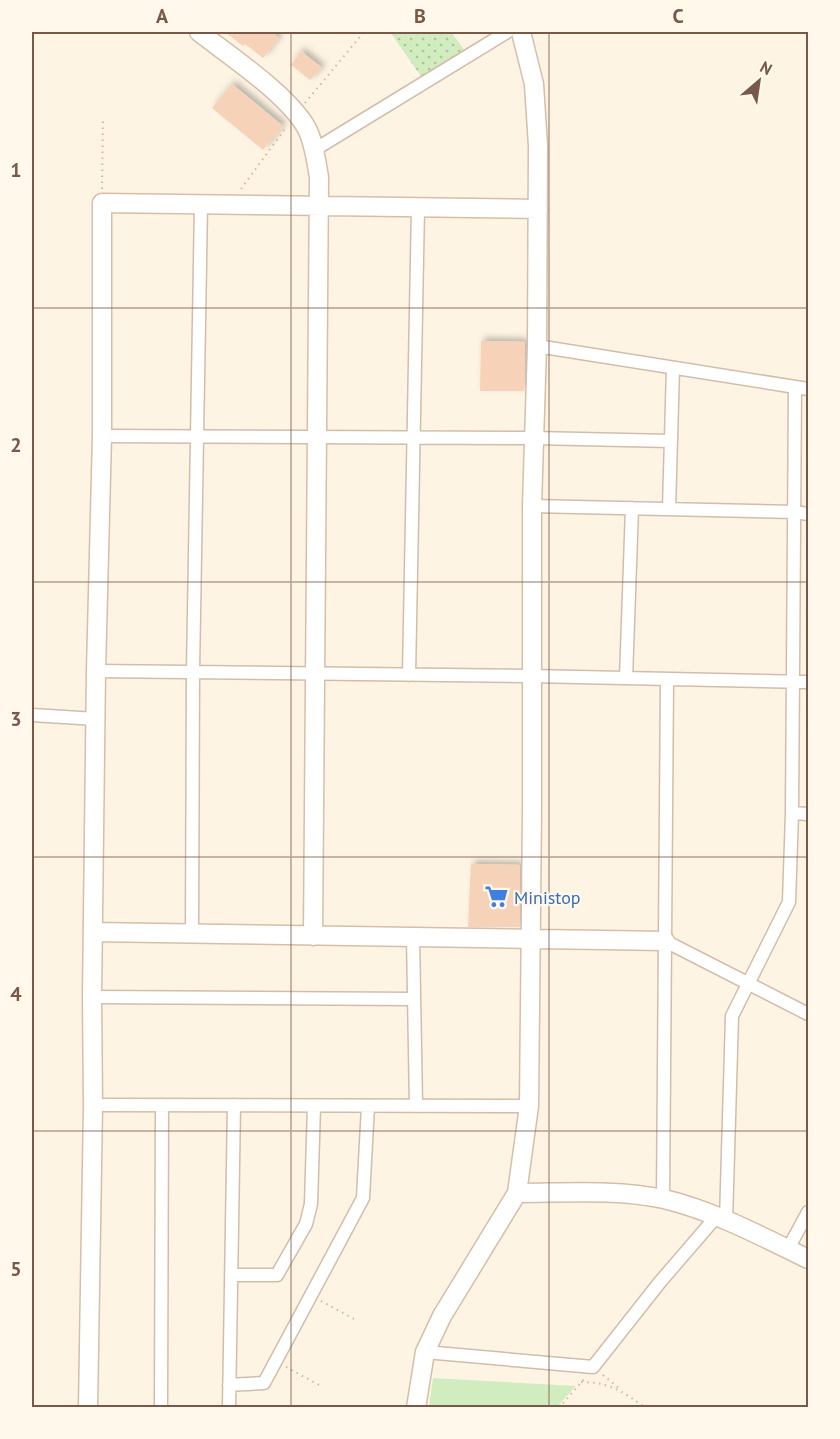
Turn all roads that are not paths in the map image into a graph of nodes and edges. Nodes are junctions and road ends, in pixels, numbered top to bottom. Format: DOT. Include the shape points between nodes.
graph roads {
  1 [pos="199,32"];
  2 [pos="507,32"];
  3 [pos="521,32"];
  4 [pos="314,150"];
  5 [pos="201,204"];
  6 [pos="320,206"];
  7 [pos="418,207"];
  8 [pos="538,209"];
  9 [pos="537,346"];
  10 [pos="673,368"];
  11 [pos="795,388"];
  12 [pos="808,389"];
  13 [pos="102,436"];
  14 [pos="197,436"];
  15 [pos="318,437"];
  16 [pos="413,437"];
  17 [pos="534,438"];
  18 [pos="671,441"];
  19 [pos="532,506"];
  20 [pos="632,508"];
  21 [pos="669,509"];
  22 [pos="794,512"];
  23 [pos="808,514"];
  24 [pos="96,671"];
  25 [pos="193,672"];
  26 [pos="316,673"];
  27 [pos="409,675"];
  28 [pos="531,676"];
  29 [pos="626,678"];
  30 [pos="668,679"];
  31 [pos="792,682"];
  32 [pos="808,682"];
  33 [pos="32,714"];
  34 [pos="96,719"];
  35 [pos="792,813"];
  36 [pos="808,814"];
  37 [pos="93,932"];
  38 [pos="192,934"];
  39 [pos="313,936"];
  40 [pos="413,937"];
  41 [pos="530,939"];
  42 [pos="665,941"];
  43 [pos="748,982"];
  44 [pos="92,997"];
  45 [pos="414,999"];
  46 [pos="808,1014"];
  47 [pos="93,1105"];
  48 [pos="162,1105"];
  49 [pos="234,1105"];
  50 [pos="314,1106"];
  51 [pos="368,1106"];
  52 [pos="416,1106"];
  53 [pos="529,1106"];
  54 [pos="517,1192"];
  55 [pos="663,1199"];
  56 [pos="808,1212"];
  57 [pos="721,1219"];
  58 [pos="788,1249"];
  59 [pos="808,1259"];
  60 [pos="231,1275"];
  61 [pos="425,1352"];
  62 [pos="229,1385"];
  63 [pos="88,1407"];
  64 [pos="161,1407"];
  65 [pos="229,1407"];
  66 [pos="416,1407"];
  1 -- 4 [label="street" via="282,98 307,128"];
  2 -- 4 [label="street"];
  3 -- 8 [label="street" via="534,84"];
  4 -- 6 [label="street"];
  5 -- 6 [label="street"];
  5 -- 13 [label="street" via="102,203"];
  5 -- 14 [label="street"];
  6 -- 7 [label="street"];
  6 -- 15 [label="street"];
  7 -- 8 [label="street"];
  7 -- 16 [label="street"];
  8 -- 9 [label="street"];
  9 -- 10 [label="street"];
  9 -- 17 [label="street"];
  10 -- 11 [label="street"];
  10 -- 18 [label="street"];
  11 -- 12 [label="street"];
  11 -- 22 [label="street"];
  13 -- 14 [label="street"];
  13 -- 24 [label="street"];
  14 -- 15 [label="street"];
  14 -- 25 [label="street"];
  15 -- 16 [label="street"];
  15 -- 26 [label="street"];
  16 -- 17 [label="street"];
  16 -- 27 [label="street"];
  17 -- 18 [label="street"];
  17 -- 19 [label="street"];
  18 -- 21 [label="street"];
  19 -- 20 [label="street"];
  19 -- 28 [label="street"];
  20 -- 21 [label="street"];
  20 -- 29 [label="street"];
  21 -- 22 [label="street"];
  22 -- 23 [label="street"];
  22 -- 31 [label="street"];
  24 -- 25 [label="street"];
  24 -- 34 [label="street"];
  25 -- 26 [label="street"];
  25 -- 38 [label="street"];
  26 -- 27 [label="street"];
  26 -- 39 [label="street"];
  27 -- 28 [label="street"];
  28 -- 29 [label="street"];
  28 -- 41 [label="street"];
  29 -- 30 [label="street"];
  30 -- 31 [label="street"];
  30 -- 42 [label="street"];
  31 -- 32 [label="street"];
  31 -- 35 [label="street"];
  33 -- 34 [label="street"];
  34 -- 37 [label="street"];
  35 -- 36 [label="street"];
  35 -- 43 [label="street" via="789,902"];
  37 -- 38 [label="street"];
  37 -- 44 [label="street"];
  38 -- 39 [label="street"];
  39 -- 40 [label="street"];
  40 -- 41 [label="street"];
  40 -- 45 [label="street"];
  41 -- 42 [label="street"];
  41 -- 53 [label="street"];
  42 -- 43 [label="street"];
  42 -- 55 [label="street"];
  43 -- 46 [label="street"];
  43 -- 57 [label="street" via="732,1016"];
  44 -- 45 [label="street"];
  44 -- 47 [label="street"];
  45 -- 52 [label="street"];
  47 -- 48 [label="street"];
  47 -- 63 [label="street"];
  48 -- 49 [label="street"];
  48 -- 64 [label="street"];
  49 -- 50 [label="street"];
  49 -- 60 [label="street"];
  50 -- 51 [label="street"];
  50 -- 60 [label="street" via="311,1204 306,1224 277,1275"];
  51 -- 52 [label="street"];
  51 -- 62 [label="street" via="363,1198 264,1383"];
  52 -- 53 [label="street"];
  53 -- 54 [label="street"];
  54 -- 55 [label="street" via="614,1193"];
  54 -- 61 [label="street" via="442,1316"];
  55 -- 57 [label="street"];
  56 -- 58 [label="street"];
  57 -- 58 [label="street"];
  57 -- 61 [label="street" via="660,1282 593,1367"];
  58 -- 59 [label="street"];
  60 -- 62 [label="street"];
  61 -- 66 [label="street"];
  62 -- 65 [label="street"];
}
